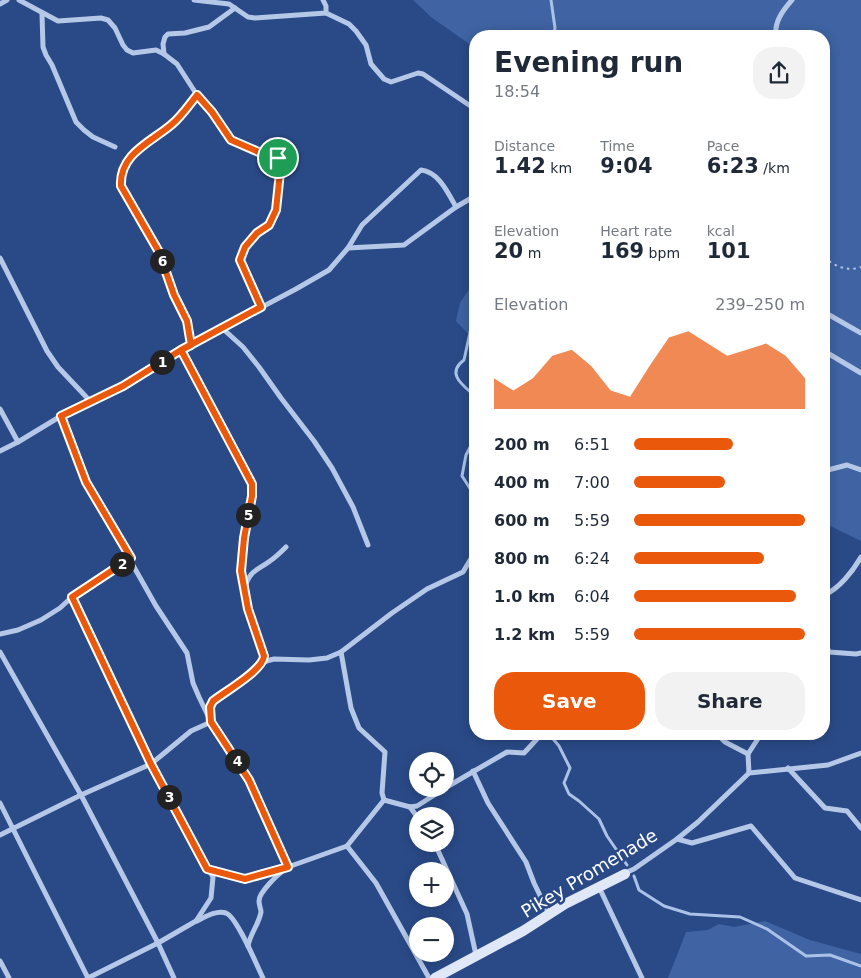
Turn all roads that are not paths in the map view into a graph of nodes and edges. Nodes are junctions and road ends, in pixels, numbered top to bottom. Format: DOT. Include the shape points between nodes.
graph roads {
  1 [pos="8,0"];
  2 [pos="19,0"];
  3 [pos="194,0"];
  4 [pos="324,0"];
  5 [pos="792,0"];
  6 [pos="0,4"];
  7 [pos="235,8"];
  8 [pos="326,13"];
  9 [pos="42,14"];
  10 [pos="775,30"];
  11 [pos="164,54"];
  12 [pos="197,95"];
  13 [pos="469,105"];
  14 [pos="115,147"];
  15 [pos="469,199"];
  16 [pos="456,207"];
  17 [pos="348,248"];
  18 [pos="0,258"];
  19 [pos="261,307"];
  20 [pos="830,315"];
  21 [pos="222,328"];
  22 [pos="861,333"];
  23 [pos="191,345"];
  24 [pos="181,350"];
  25 [pos="830,354"];
  26 [pos="861,373"];
  27 [pos="91,402"];
  28 [pos="0,409"];
  29 [pos="61,416"];
  30 [pos="18,442"];
  31 [pos="0,451"];
  32 [pos="830,470"];
  33 [pos="861,470"];
  34 [pos="368,545"];
  35 [pos="286,546"];
  36 [pos="861,557"];
  37 [pos="131,558"];
  38 [pos="469,562"];
  39 [pos="245,590"];
  40 [pos="830,592"];
  41 [pos="72,597"];
  42 [pos="0,634"];
  43 [pos="0,652"];
  44 [pos="341,652"];
  45 [pos="830,652"];
  46 [pos="861,653"];
  47 [pos="263,662"];
  48 [pos="211,722"];
  49 [pos="536,740"];
  50 [pos="723,740"];
  51 [pos="757,740"];
  52 [pos="861,753"];
  53 [pos="748,754"];
  54 [pos="151,764"];
  55 [pos="788,768"];
  56 [pos="473,771"];
  57 [pos="749,773"];
  58 [pos="454,782"];
  59 [pos="81,795"];
  60 [pos="430,797"];
  61 [pos="384,800"];
  62 [pos="0,803"];
  63 [pos="410,807"];
  64 [pos="861,828"];
  65 [pos="12,829"];
  66 [pos="0,835"];
  67 [pos="677,839"];
  68 [pos="346,846"];
  69 [pos="439,852"];
  70 [pos="288,867"];
  71 [pos="207,869"];
  72 [pos="624,874"];
  73 [pos="600,887"];
  74 [pos="861,900"];
  75 [pos="549,914"];
  76 [pos="196,921"];
  77 [pos="158,943"];
  78 [pos="248,947"];
  79 [pos="476,956"];
  80 [pos="0,961"];
  81 [pos="9,978"];
  82 [pos="88,978"];
  83 [pos="174,978"];
  84 [pos="263,978"];
  85 [pos="429,978"];
  86 [pos="435,978"];
  87 [pos="642,978"];
  1 -- 6 [label="street"];
  2 -- 9 [label="street"];
  3 -- 7 [label="street" via="229,4"];
  4 -- 8 [label="street"];
  5 -- 10 [label="street" via="779,17"];
  7 -- 8 [label="street" via="255,18"];
  7 -- 11 [label="street" via="209,27 168,34 162,44"];
  8 -- 13 [label="street" via="356,31 384,80 391,82 423,74"];
  9 -- 11 [label="street" via="64,22 108,20 127,50 133,53 156,50"];
  9 -- 14 [label="street" via="43,47 76,122 93,137"];
  11 -- 12 [label="street" via="178,64"];
  12 -- 19 [label="street" via="231,140 261,153 274,154 281,163 276,210 269,225 245,247 240,260"];
  12 -- 23 [label="street" via="171,125 135,151 121,178 121,186 159,252 187,321"];
  15 -- 16 [label="street"];
  16 -- 17 [label="street" via="404,245"];
  16 -- 17 [label="street" via="444,185 429,171 422,170 362,225"];
  17 -- 19 [label="street" via="329,270"];
  18 -- 27 [label="street" via="47,351"];
  19 -- 21 [label="street"];
  20 -- 22 [label="street"];
  21 -- 23 [label="street"];
  21 -- 34 [label="street" via="259,367 319,448 353,508"];
  23 -- 24 [label="street"];
  24 -- 27 [label="street"];
  24 -- 39 [label="street" via="252,484 241,571"];
  25 -- 26 [label="street"];
  27 -- 29 [label="street"];
  28 -- 30 [label="street"];
  29 -- 30 [label="street"];
  29 -- 37 [label="street" via="86,482"];
  30 -- 31 [label="street"];
  32 -- 33 [label="street" via="847,465"];
  35 -- 39 [label="street" via="250,575"];
  36 -- 40 [label="street" via="845,579"];
  37 -- 41 [label="street"];
  37 -- 48 [label="street" via="156,606 187,653 193,683"];
  38 -- 44 [label="street" via="463,572 426,589"];
  39 -- 47 [label="street"];
  41 -- 42 [label="street" via="41,620"];
  41 -- 54 [label="street"];
  43 -- 59 [label="street"];
  44 -- 47 [label="street" via="327,658"];
  44 -- 61 [label="street" via="350,708 359,728 385,752"];
  45 -- 46 [label="street"];
  47 -- 48 [label="street" via="213,701"];
  48 -- 54 [label="street" via="191,731"];
  48 -- 70 [label="street" via="249,780"];
  49 -- 56 [label="street" via="524,753 507,752"];
  50 -- 53 [label="street"];
  51 -- 53 [label="street"];
  52 -- 55 [label="street" via="828,765"];
  53 -- 57 [label="street"];
  54 -- 59 [label="street"];
  54 -- 71 [label="street"];
  55 -- 57 [label="street"];
  55 -- 64 [label="street" via="825,808 847,811"];
  56 -- 58 [label="street"];
  56 -- 75 [label="street" via="488,803 526,862"];
  57 -- 67 [label="street, Pikey Promenade"];
  59 -- 65 [label="street"];
  59 -- 77 [label="street"];
  60 -- 63 [label="street"];
  61 -- 63 [label="street"];
  61 -- 68 [label="street"];
  62 -- 65 [label="street"];
  65 -- 66 [label="street"];
  65 -- 82 [label="street"];
  67 -- 72 [label="street, Pikey Promenade"];
  67 -- 74 [label="street" via="692,843 750,826 795,878"];
  68 -- 70 [label="street"];
  68 -- 85 [label="street" via="376,883"];
  69 -- 79 [label="street" via="467,914"];
  70 -- 71 [label="street" via="245,879"];
  70 -- 78 [label="street" via="274,877 260,895 261,911"];
  71 -- 76 [label="street" via="213,877 211,898"];
  72 -- 73 [label="street, Pikey Promenade"];
  73 -- 75 [label="street, Pikey Promenade"];
  73 -- 87 [label="street"];
  75 -- 79 [label="street, Pikey Promenade"];
  76 -- 77 [label="street"];
  76 -- 78 [label="street" via="211,914 227,914 236,923"];
  77 -- 82 [label="street"];
  77 -- 83 [label="street"];
  78 -- 84 [label="street"];
  79 -- 86 [label="street, Pikey Promenade"];
  80 -- 81 [label="street"];
}
